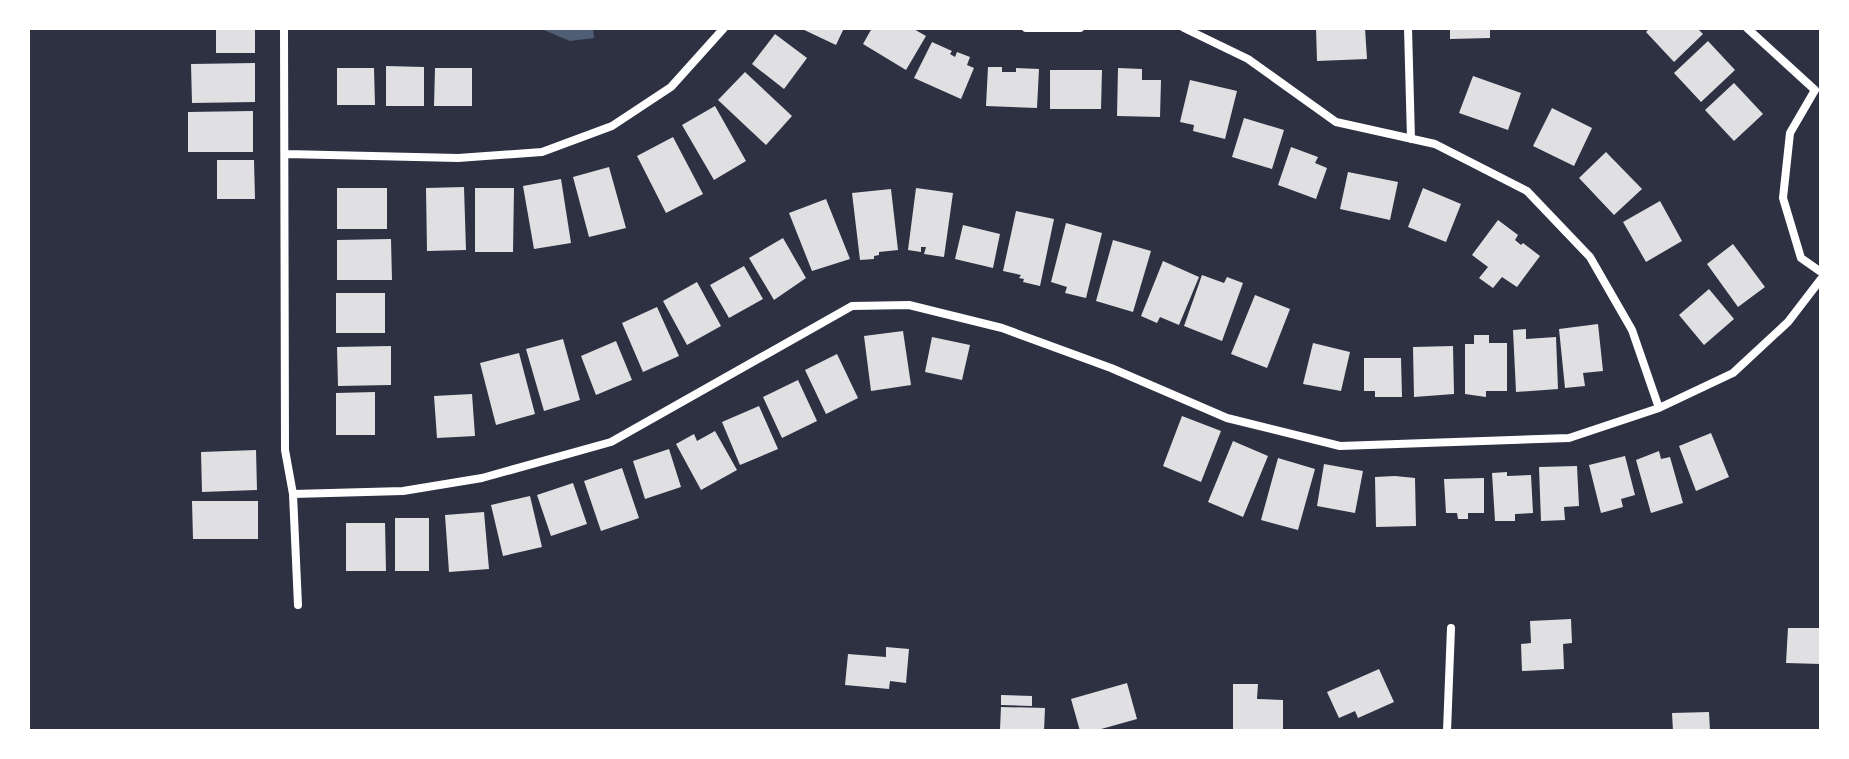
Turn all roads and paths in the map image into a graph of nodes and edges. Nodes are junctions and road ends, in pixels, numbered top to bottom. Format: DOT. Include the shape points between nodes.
graph roads {
  1 [pos="284,28"];
  2 [pos="724,28"];
  3 [pos="1026,28"];
  4 [pos="1080,28"];
  5 [pos="1184,28"];
  6 [pos="1408,28"];
  7 [pos="1747,28"];
  8 [pos="1818,89"];
  9 [pos="1411,139"];
  10 [pos="286,154"];
  11 [pos="1821,272"];
  12 [pos="1821,279"];
  13 [pos="1659,408"];
  14 [pos="293,494"];
  15 [pos="298,605"];
  16 [pos="1451,628"];
  17 [pos="1447,731"];
  1 -- 10 [label="street"];
  2 -- 10 [label="street" via="671,87 612,126 542,152 458,158"];
  3 -- 4 [label="street"];
  5 -- 9 [label="street" via="1248,59 1336,122"];
  6 -- 9 [label="street"];
  7 -- 8 [label="street"];
  8 -- 11 [label="street" via="1790,133 1783,198 1801,258"];
  9 -- 13 [label="street" via="1435,144 1527,191 1590,257 1632,330"];
  10 -- 14 [label="street" via="285,450"];
  12 -- 13 [label="street" via="1788,322 1733,373"];
  13 -- 14 [label="street" via="1569,438 1340,446 1227,418 1002,328 909,305 852,306 611,442 482,478 403,491"];
  14 -- 15 [label="street"];
  16 -- 17 [label="street"];
}
